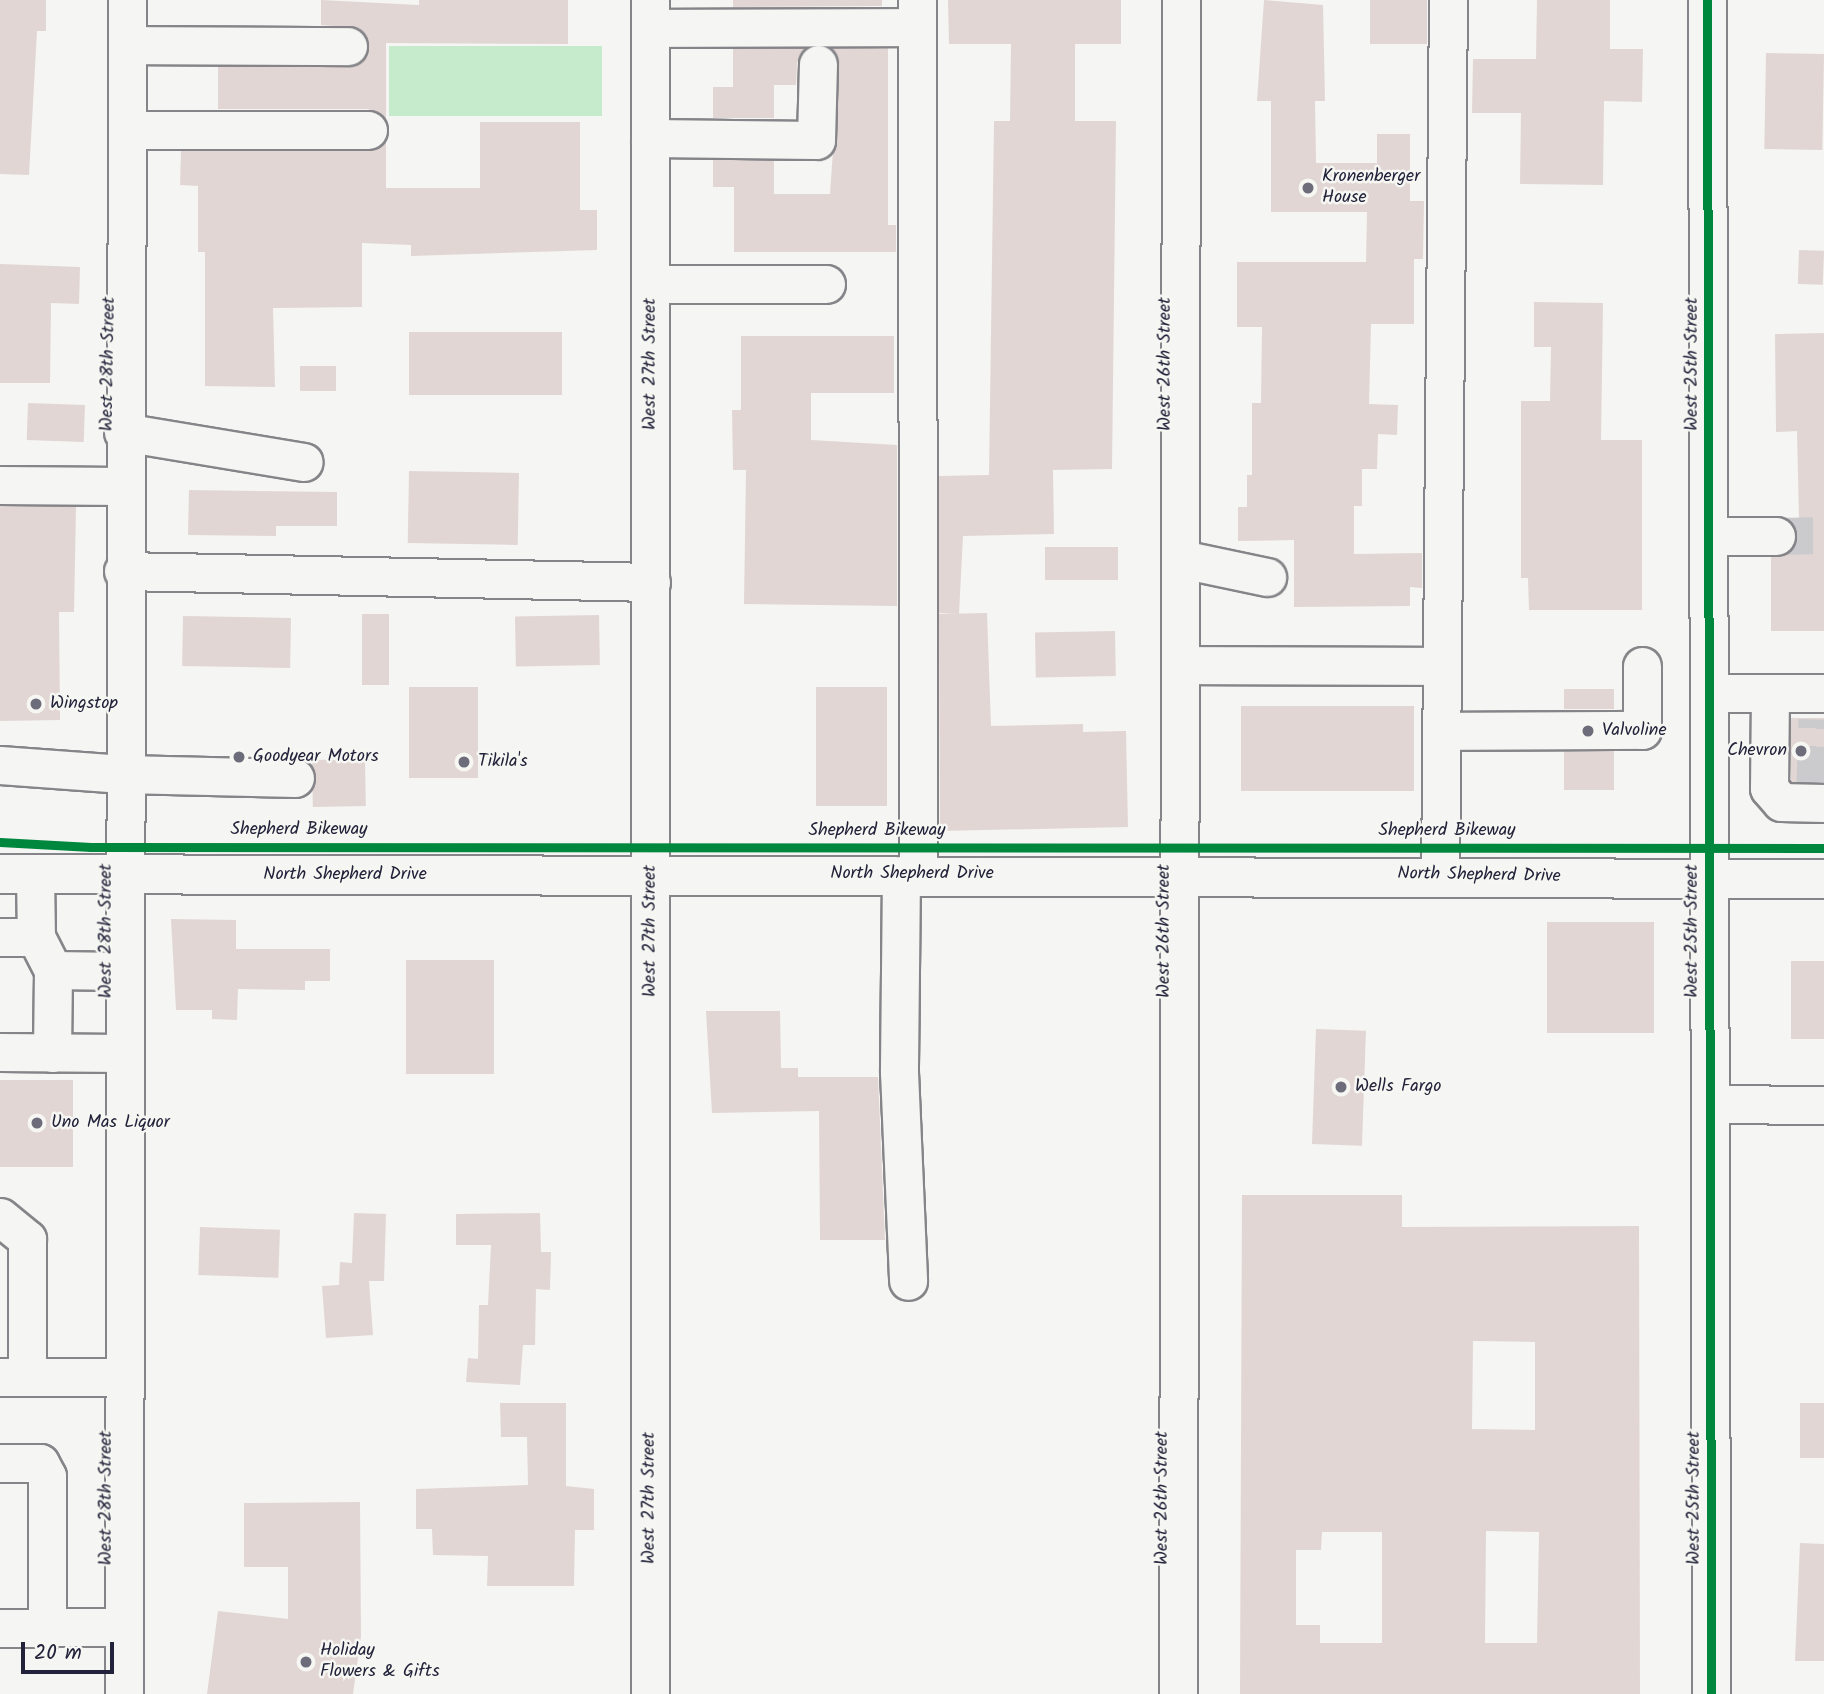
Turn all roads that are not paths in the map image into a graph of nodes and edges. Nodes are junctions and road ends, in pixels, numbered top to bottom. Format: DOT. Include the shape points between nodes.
graph roads {
  1 [pos="127,0"];
  2 [pos="1181,0"];
  3 [pos="1448,0"];
  4 [pos="1707,0"];
  5 [pos="917,13"];
  6 [pos="650,14"];
  7 [pos="128,45"];
  8 [pos="348,46"];
  9 [pos="818,64"];
  10 [pos="128,130"];
  11 [pos="368,130"];
  12 [pos="650,138"];
  13 [pos="650,284"];
  14 [pos="826,284"];
  15 [pos="123,432"];
  16 [pos="304,462"];
  17 [pos="0,485"];
  18 [pos="123,486"];
  19 [pos="1709,536"];
  20 [pos="1776,536"];
  21 [pos="1181,559"];
  22 [pos="123,571"];
  23 [pos="1266,577"];
  24 [pos="651,582"];
  25 [pos="1181,665"];
  26 [pos="1442,666"];
  27 [pos="1642,666"];
  28 [pos="1709,693"];
  29 [pos="1770,694"];
  30 [pos="1819,702"];
  31 [pos="1441,731"];
  32 [pos="0,765"];
  33 [pos="123,774"];
  34 [pos="295,778"];
  35 [pos="1818,796"];
  36 [pos="651,873"];
  37 [pos="17,874"];
  38 [pos="123,874"];
  39 [pos="1182,874"];
  40 [pos="909,875"];
  41 [pos="1440,876"];
  42 [pos="1824,878"];
  43 [pos="1708,879"];
  44 [pos="0,937"];
  45 [pos="36,937"];
  46 [pos="52,970"];
  47 [pos="121,971"];
  48 [pos="0,1052"];
  49 [pos="52,1052"];
  50 [pos="125,1053"];
  51 [pos="1710,1104"];
  52 [pos="1824,1105"];
  53 [pos="14,1228"];
  54 [pos="908,1281"];
  55 [pos="13,1377"];
  56 [pos="122,1377"];
  57 [pos="0,1463"];
  58 [pos="47,1627"];
  59 [pos="123,1627"];
  60 [pos="0,1628"];
  61 [pos="124,1694"];
  62 [pos="650,1694"];
  63 [pos="1178,1694"];
  64 [pos="1711,1694"];
  1 -- 7 [label="street, West 28th Street"];
  2 -- 21 [label="street, West 26th Street"];
  3 -- 26 [label="street"];
  4 -- 19 [label="street, West 25th Street"];
  5 -- 6 [label="street"];
  5 -- 40 [label="street"];
  6 -- 12 [label="street, West 27th Street"];
  7 -- 8 [label="street"];
  7 -- 10 [label="street, West 28th Street"];
  9 -- 12 [label="street" via="816,139"];
  10 -- 11 [label="street"];
  10 -- 15 [label="street, West 28th Street"];
  12 -- 13 [label="street, West 27th Street"];
  13 -- 14 [label="street"];
  13 -- 24 [label="street, West 27th Street"];
  15 -- 16 [label="street"];
  15 -- 18 [label="street, West 28th Street"];
  17 -- 18 [label="street"];
  18 -- 22 [label="street, West 28th Street"];
  19 -- 20 [label="street"];
  19 -- 28 [label="street, West 25th Street"];
  21 -- 23 [label="street"];
  21 -- 25 [label="street, West 26th Street"];
  22 -- 24 [label="street"];
  22 -- 33 [label="street, West 28th Street"];
  24 -- 36 [label="street, West 27th Street"];
  25 -- 26 [label="street"];
  25 -- 39 [label="street, West 26th Street"];
  26 -- 31 [label="street"];
  27 -- 31 [label="street" via="1642,730"];
  28 -- 29 [label="street"];
  28 -- 43 [label="street, West 25th Street"];
  29 -- 30 [label="street"];
  29 -- 35 [label="street" via="1769,788 1781,802"];
  31 -- 41 [label="street"];
  32 -- 33 [label="street"];
  33 -- 34 [label="street"];
  33 -- 38 [label="street, West 28th Street"];
  36 -- 38 [label="main road, North Shepherd Drive"];
  36 -- 40 [label="main road, North Shepherd Drive"];
  36 -- 62 [label="street, West 27th Street"];
  37 -- 38 [label="main road, North Shepherd Drive"];
  37 -- 45 [label="street"];
  38 -- 47 [label="street, West 28th Street"];
  39 -- 40 [label="main road, North Shepherd Drive"];
  39 -- 41 [label="main road, North Shepherd Drive"];
  39 -- 63 [label="street, West 26th Street"];
  40 -- 54 [label="street" via="899,1072"];
  41 -- 43 [label="main road, North Shepherd Drive"];
  42 -- 43 [label="main road, North Shepherd Drive"];
  43 -- 51 [label="street, West 25th Street"];
  44 -- 45 [label="street"];
  45 -- 46 [label="street"];
  46 -- 47 [label="street"];
  46 -- 49 [label="street"];
  47 -- 50 [label="street, West 28th Street"];
  48 -- 49 [label="street"];
  49 -- 50 [label="street"];
  50 -- 56 [label="street, West 28th Street"];
  51 -- 52 [label="street"];
  51 -- 64 [label="street, West 25th Street"];
  53 -- 55 [label="street"];
  55 -- 56 [label="street"];
  56 -- 59 [label="street, West 28th Street"];
  57 -- 58 [label="street" via="40,1463 47,1476"];
  58 -- 59 [label="street"];
  58 -- 60 [label="street"];
  59 -- 61 [label="street, West 28th Street"];
}
